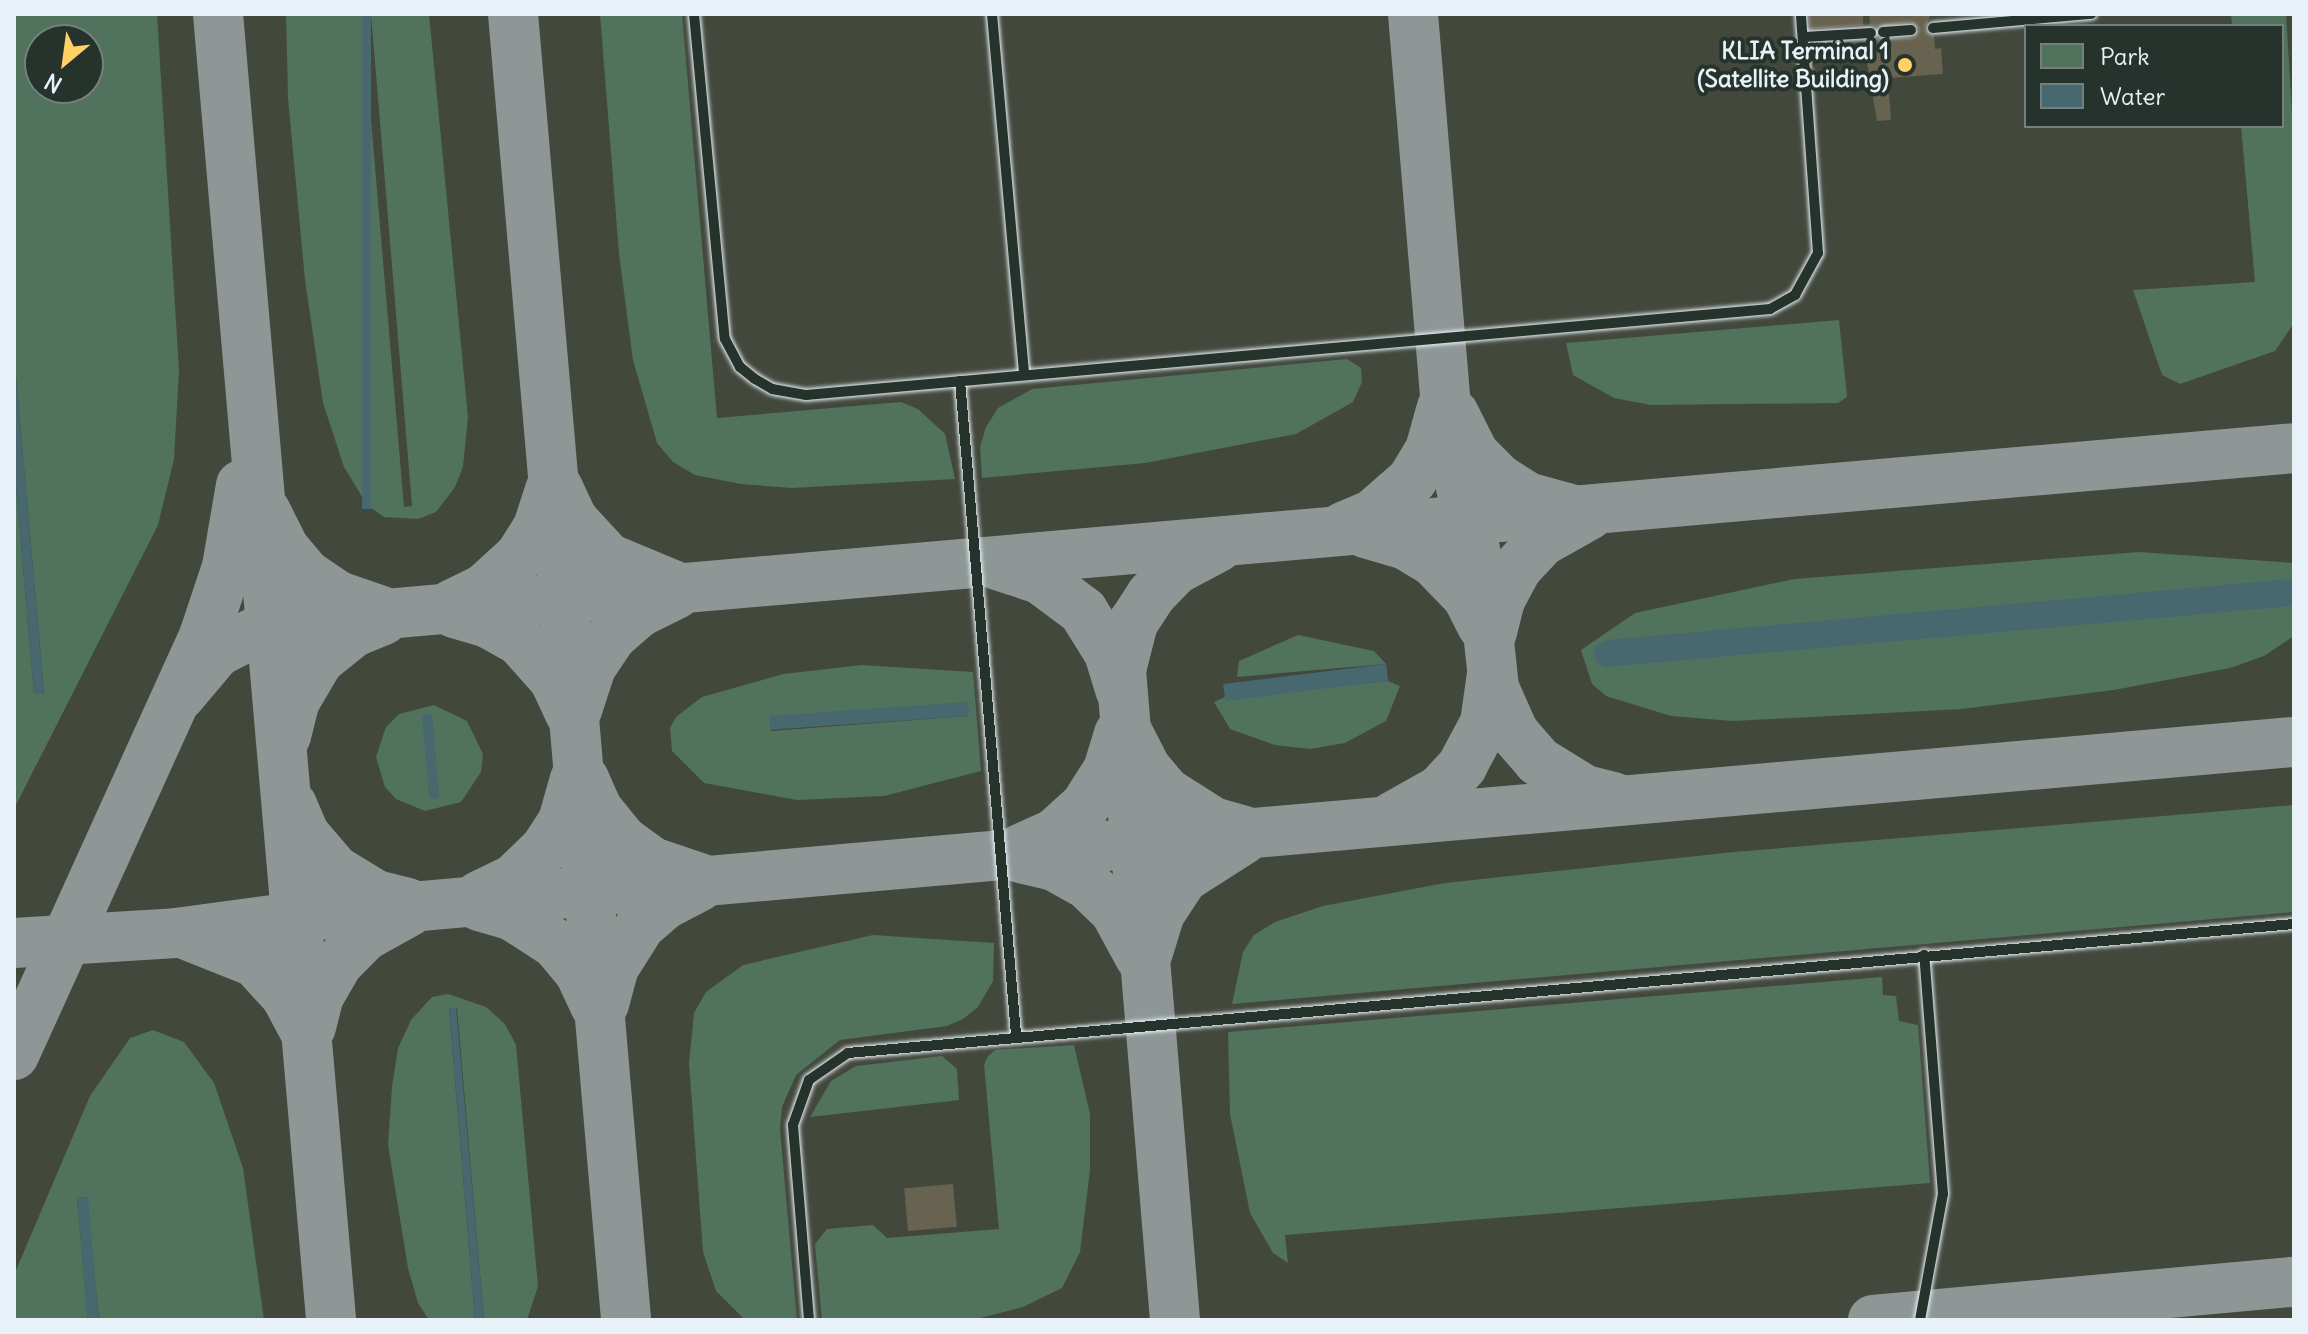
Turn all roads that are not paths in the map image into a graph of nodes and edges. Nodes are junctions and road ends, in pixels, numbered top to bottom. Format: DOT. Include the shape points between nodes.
graph roads {
  1 [pos="694,14"];
  2 [pos="992,14"];
  3 [pos="1801,14"];
  4 [pos="2091,14"];
  5 [pos="1998,18"];
  6 [pos="1933,28"];
  7 [pos="1911,30"];
  8 [pos="1804,37"];
  9 [pos="1024,375"];
  10 [pos="960,381"];
  11 [pos="2294,924"];
  12 [pos="1924,955"];
  13 [pos="1016,1034"];
  14 [pos="809,1320"];
  15 [pos="1920,1320"];
  1 -- 10 [label="lane" via="721,324 740,367 772,389 806,395"];
  2 -- 9 [label="lane"];
  3 -- 8 [label="lane"];
  4 -- 5 [label="lane"];
  5 -- 6 [label="lane"];
  7 -- 8 [label="lane"];
  8 -- 9 [label="lane" via="1818,253 1805,283 1783,303 1753,313"];
  9 -- 10 [label="lane"];
  10 -- 13 [label="lane"];
  11 -- 12 [label="lane"];
  12 -- 13 [label="lane"];
  12 -- 15 [label="lane" via="1943,1194"];
  13 -- 14 [label="lane" via="870,1048 833,1059 809,1080 793,1125"];
}
